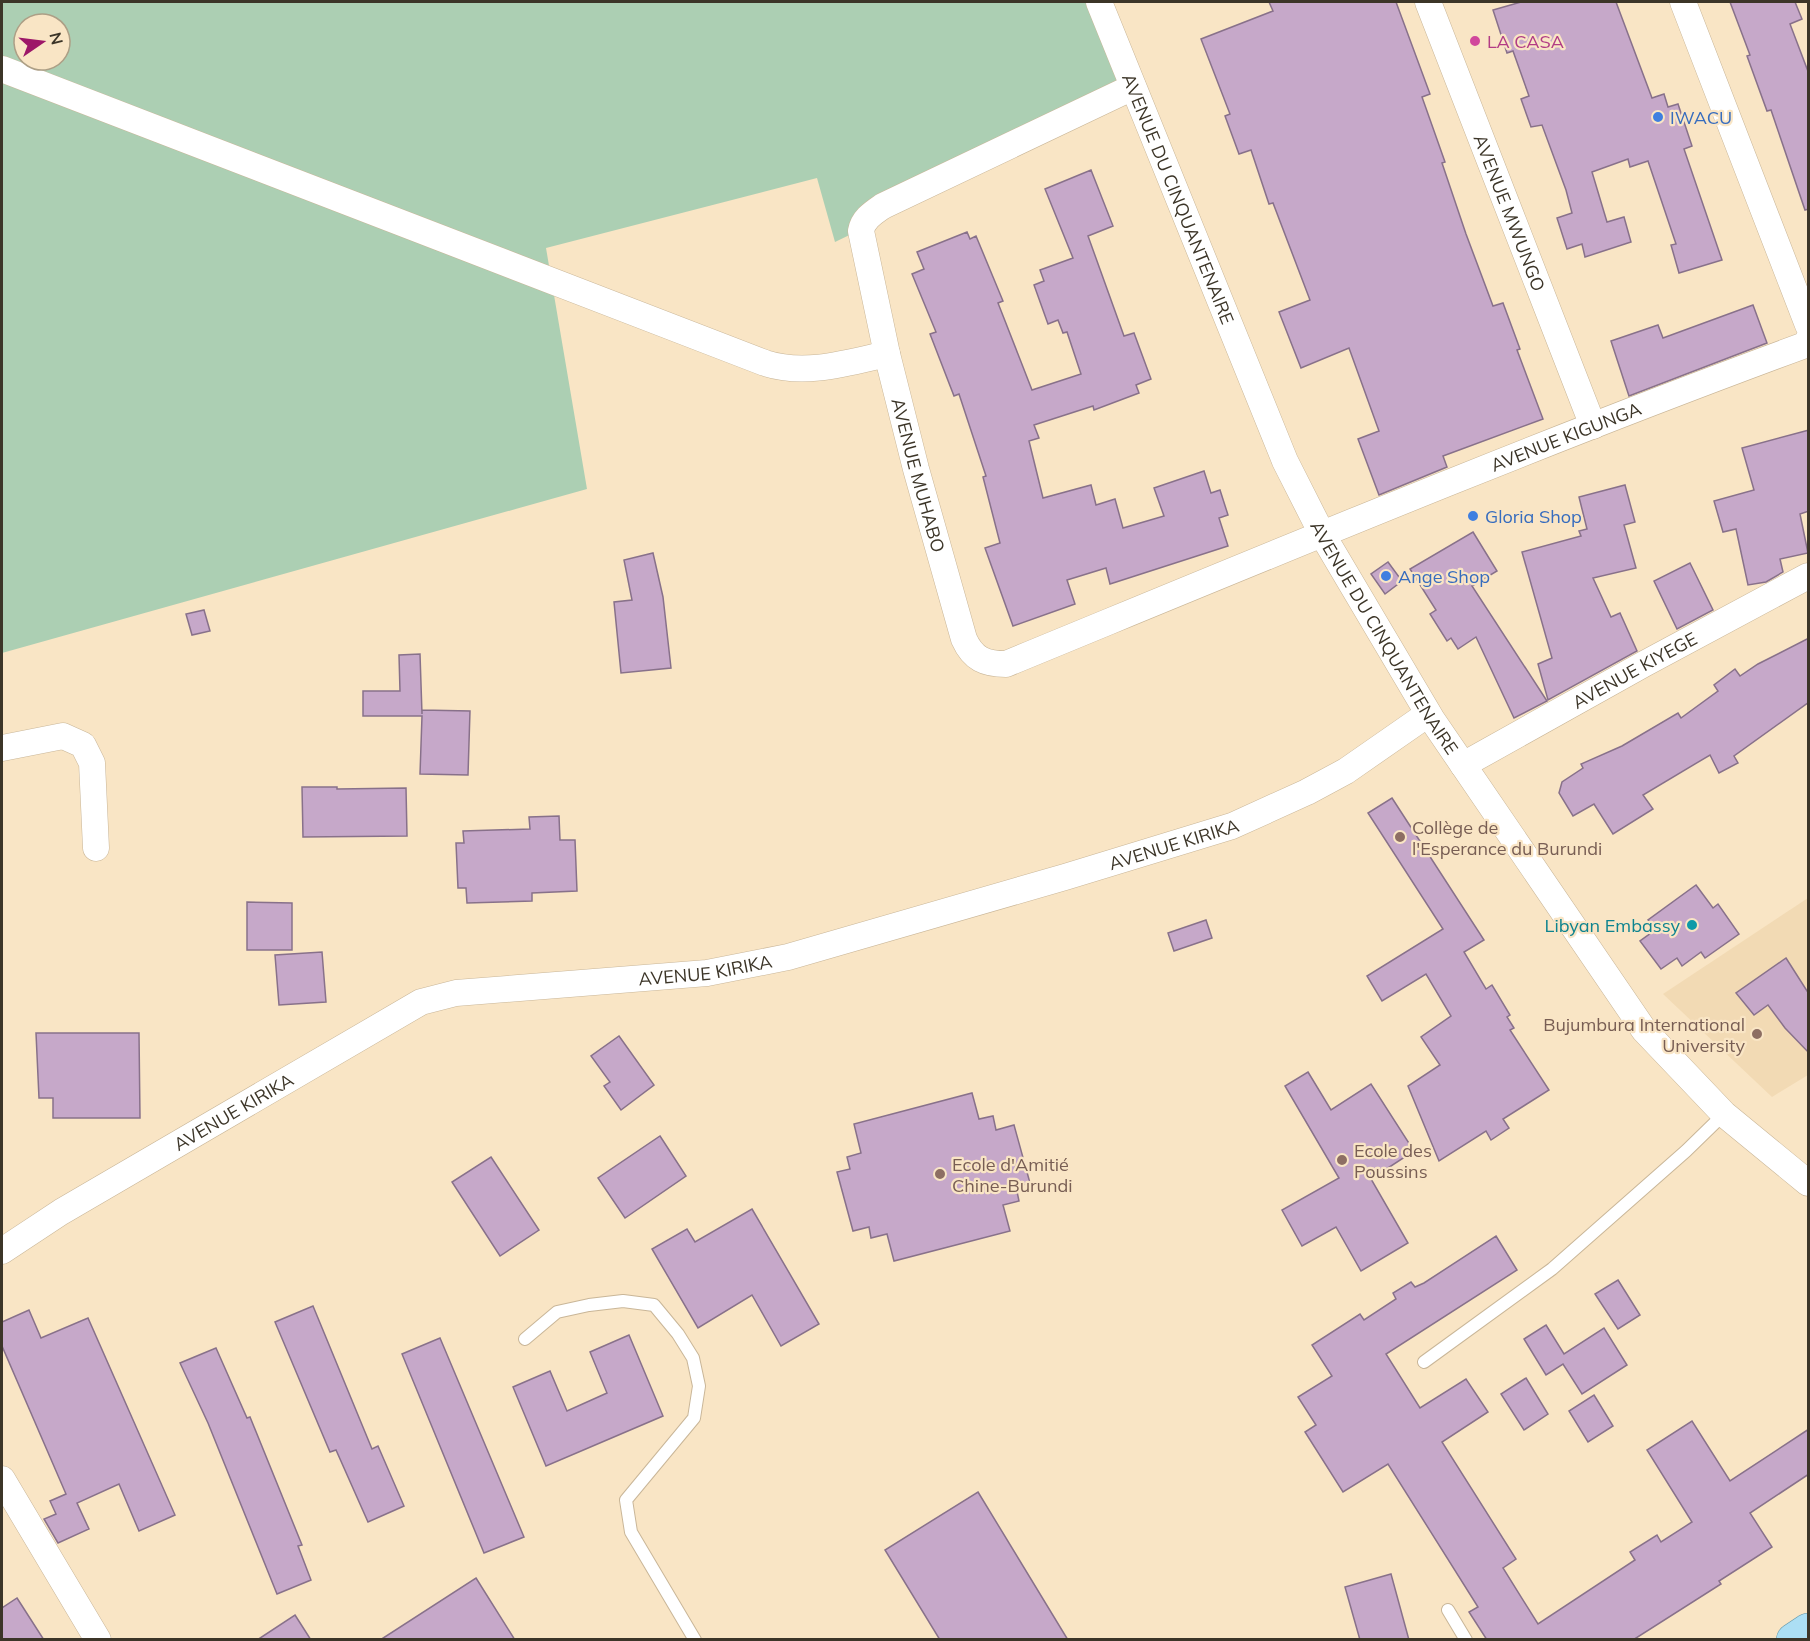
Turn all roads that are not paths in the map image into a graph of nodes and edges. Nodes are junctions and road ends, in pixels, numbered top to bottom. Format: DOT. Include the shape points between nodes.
graph roads {
  1 [pos="1099,2"];
  2 [pos="1428,2"];
  3 [pos="1683,2"];
  4 [pos="2,69"];
  5 [pos="1133,87"];
  6 [pos="1809,326"];
  7 [pos="1809,340"];
  8 [pos="887,354"];
  9 [pos="1593,426"];
  10 [pos="1322,534"];
  11 [pos="1809,576"];
  12 [pos="1428,714"];
  13 [pos="2,748"];
  14 [pos="1463,765"];
  15 [pos="96,848"];
  16 [pos="1724,1114"];
  17 [pos="1809,1183"];
  18 [pos="2,1251"];
  19 [pos="525,1339"];
  20 [pos="1424,1362"];
  21 [pos="2,1479"];
  22 [pos="1448,1610"];
  23 [pos="1809,1630"];
  24 [pos="98,1640"];
  25 [pos="695,1640"];
  26 [pos="1466,1640"];
  27 [pos="1793,1640"];
  1 -- 5 [label="street, AVENUE DU CINQUANTENAIRE"];
  2 -- 9 [label="street, AVENUE MWUNGO"];
  3 -- 6 [label="street"];
  4 -- 8 [label="street" via="765,363 807,369"];
  5 -- 8 [label="street, AVENUE MUHABO" via="908,193 866,219 861,231"];
  5 -- 10 [label="street, AVENUE DU CINQUANTENAIRE" via="1285,460"];
  7 -- 9 [label="street, AVENUE KIGUNGA" via="1805,345"];
  8 -- 10 [label="street, AVENUE MUHABO" via="964,639 975,657 984,662 1006,664"];
  9 -- 10 [label="street, AVENUE KIGUNGA"];
  10 -- 12 [label="street, AVENUE DU CINQUANTENAIRE"];
  11 -- 14 [label="street, AVENUE KIYEGE"];
  12 -- 14 [label="street, AVENUE DU CINQUANTENAIRE"];
  12 -- 18 [label="street, AVENUE KIRIKA" via="1346,771 1232,826 788,957 707,973 456,993 421,1002 61,1212"];
  13 -- 15 [label="street" via="63,736 83,745 92,763"];
  14 -- 16 [label="street, AVENUE DU CINQUANTENAIRE" via="1644,1030"];
  16 -- 17 [label="street, AVENUE DU CINQUANTENAIRE"];
  16 -- 20 [label="lane" via="1552,1269"];
  19 -- 25 [label="lane" via="557,1312 623,1301 654,1305 693,1358 699,1386 694,1418 626,1500 631,1532"];
  21 -- 24 [label="street"];
  22 -- 26 [label="lane"];
  23 -- 27 [label="main road"];
}
